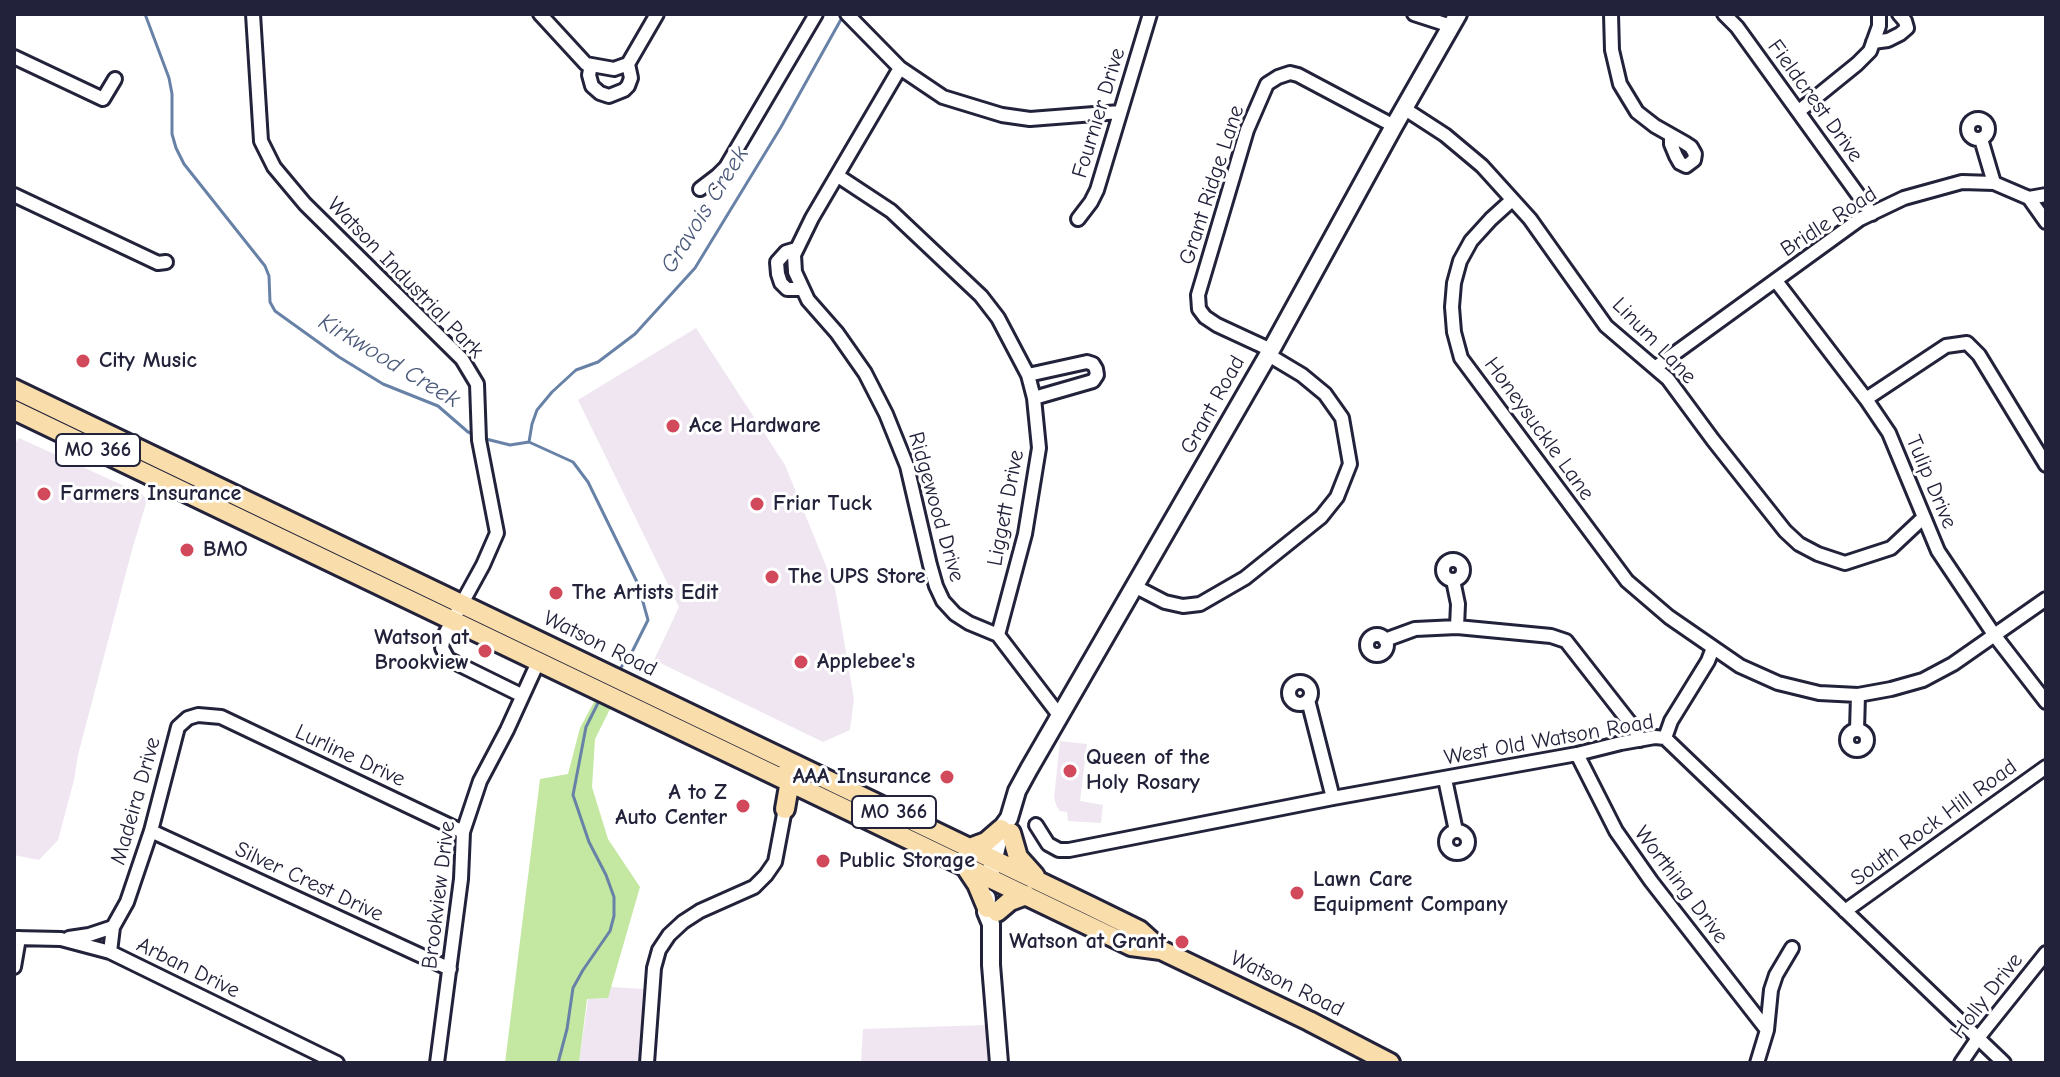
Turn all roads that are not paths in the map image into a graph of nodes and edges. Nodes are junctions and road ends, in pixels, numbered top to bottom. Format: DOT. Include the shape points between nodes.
graph roads {
  1 [pos="253,14"];
  2 [pos="540,14"];
  3 [pos="657,14"];
  4 [pos="816,14"];
  5 [pos="1150,14"];
  6 [pos="1414,14"];
  7 [pos="1611,14"];
  8 [pos="1724,14"];
  9 [pos="1879,14"];
  10 [pos="1899,14"];
  11 [pos="850,17"];
  12 [pos="1455,20"];
  13 [pos="1873,42"];
  14 [pos="14,57"];
  15 [pos="628,64"];
  16 [pos="591,65"];
  17 [pos="900,68"];
  18 [pos="115,79"];
  19 [pos="103,99"];
  20 [pos="1405,109"];
  21 [pos="1799,111"];
  22 [pos="1120,112"];
  23 [pos="97,113"];
  24 [pos="1394,126"];
  25 [pos="1671,135"];
  26 [pos="1981,139"];
  27 [pos="838,176"];
  28 [pos="1994,183"];
  29 [pos="700,189"];
  30 [pos="14,195"];
  31 [pos="2046,195"];
  32 [pos="2029,198"];
  33 [pos="1512,200"];
  34 [pos="1872,214"];
  35 [pos="1078,219"];
  36 [pos="2046,222"];
  37 [pos="166,262"];
  38 [pos="1776,281"];
  39 [pos="1269,352"];
  40 [pos="1656,367"];
  41 [pos="1028,375"];
  42 [pos="14,389"];
  43 [pos="1034,398"];
  44 [pos="1866,399"];
  45 [pos="14,410"];
  46 [pos="2046,465"];
  47 [pos="1924,517"];
  48 [pos="1453,580"];
  49 [pos="1136,587"];
  50 [pos="2046,599"];
  51 [pos="457,612"];
  52 [pos="1457,627"];
  53 [pos="998,635"];
  54 [pos="1995,636"];
  55 [pos="1385,640"];
  56 [pos="1713,648"];
  57 [pos="539,660"];
  58 [pos="596,678"];
  59 [pos="521,695"];
  60 [pos="1858,695"];
  61 [pos="1308,700"];
  62 [pos="2046,702"];
  63 [pos="1059,715"];
  64 [pos="221,717"];
  65 [pos="1857,730"];
  66 [pos="1665,738"];
  67 [pos="1640,740"];
  68 [pos="1577,754"];
  69 [pos="2046,767"];
  70 [pos="788,774"];
  71 [pos="1445,779"];
  72 [pos="1333,798"];
  73 [pos="785,809"];
  74 [pos="1036,825"];
  75 [pos="1007,827"];
  76 [pos="151,831"];
  77 [pos="1456,831"];
  78 [pos="463,832"];
  79 [pos="966,856"];
  80 [pos="997,871"];
  81 [pos="1039,881"];
  82 [pos="1026,895"];
  83 [pos="1845,911"];
  84 [pos="991,915"];
  85 [pos="113,927"];
  86 [pos="17,938"];
  87 [pos="61,939"];
  88 [pos="1792,948"];
  89 [pos="1161,950"];
  90 [pos="110,952"];
  91 [pos="2046,953"];
  92 [pos="14,967"];
  93 [pos="450,969"];
  94 [pos="1767,1030"];
  95 [pos="1978,1038"];
  96 [pos="337,1063"];
  97 [pos="437,1063"];
  98 [pos="647,1063"];
  99 [pos="999,1063"];
  100 [pos="1390,1063"];
  101 [pos="1757,1063"];
  102 [pos="1961,1063"];
  103 [pos="2004,1063"];
  1 -- 51 [label="street, Watson Industrial Park" via="261,141 274,167 462,359 477,384 479,435 497,533"];
  2 -- 16 [label="street"];
  3 -- 15 [label="street"];
  4 -- 29 [label="street" via="726,167"];
  5 -- 22 [label="street, Fournier Drive"];
  6 -- 12 [label="street"];
  7 -- 25 [label="street" via="1620,84 1637,112"];
  8 -- 21 [label="street, Fieldcrest Drive"];
  9 -- 13 [label="street"];
  10 -- 13 [label="street" via="1907,28"];
  11 -- 17 [label="street"];
  12 -- 20 [label="street, Grant Road"];
  13 -- 21 [label="street" via="1857,64"];
  14 -- 19 [label="street"];
  15 -- 16 [label="street" via="614,69"];
  15 -- 16 [label="street" via="628,86 609,96 592,86"];
  17 -- 22 [label="street" via="943,97 1002,115 1030,119"];
  17 -- 27 [label="street, Ridgewood Drive"];
  18 -- 19 [label="street"];
  19 -- 23 [label="street"];
  20 -- 24 [label="street, Grant Road"];
  20 -- 33 [label="street, Linum Lane" via="1482,166"];
  21 -- 34 [label="street, Fieldcrest Drive"];
  22 -- 35 [label="street, Fournier Drive" via="1097,190"];
  24 -- 39 [label="street, Grant Road"];
  24 -- 39 [label="street, Grant Ridge Lane" via="1298,75 1290,73 1267,84 1247,130 1198,295 1205,317"];
  26 -- 28 [label="street"];
  27 -- 41 [label="street, Liggett Drive" via="891,211 981,296"];
  27 -- 53 [label="street, Ridgewood Drive" via="796,249 795,272 808,300 865,373 886,414 907,466 943,601 969,623"];
  28 -- 32 [label="street, Bridle Road"];
  28 -- 34 [label="street, Bridle Road" via="1962,182 1904,198"];
  30 -- 37 [label="street" via="158,263"];
  31 -- 32 [label="street"];
  32 -- 36 [label="street"];
  33 -- 40 [label="street, Linum Lane" via="1606,326"];
  33 -- 56 [label="street, Honeysuckle Lane" via="1471,241 1460,261 1452,307 1461,358 1627,581"];
  34 -- 38 [label="street, Bridle Road"];
  38 -- 40 [label="street, Bridle Road"];
  38 -- 44 [label="street, Tulip Drive"];
  39 -- 49 [label="street, Grant Road"];
  39 -- 49 [label="street" via="1325,394 1342,418 1350,464 1337,497 1321,517 1245,578 1200,604 1165,602"];
  40 -- 47 [label="street, Linum Lane" via="1799,544 1845,563 1891,548"];
  41 -- 43 [label="street, Liggett Drive"];
  41 -- 43 [label="street" via="1087,362 1096,369 1093,381"];
  42 -- 51 [label="main road, Watson Road / MO 366"];
  43 -- 53 [label="street, Liggett Drive" via="1039,448 1025,534"];
  44 -- 46 [label="street" via="1946,346 1967,343"];
  44 -- 47 [label="street, Tulip Drive" via="1889,433"];
  45 -- 51 [label="main road, Watson Road / MO 366"];
  47 -- 54 [label="street, Tulip Drive" via="1938,551"];
  48 -- 52 [label="street"];
  49 -- 63 [label="street, Grant Road"];
  50 -- 54 [label="street, Honeysuckle Lane"];
  51 -- 57 [label="main road, Watson Road / MO 366"];
  51 -- 58 [label="main road, Watson Road / MO 366"];
  51 -- 59 [label="street" via="441,644 448,659"];
  52 -- 55 [label="street" via="1415,629"];
  52 -- 67 [label="street" via="1566,641"];
  53 -- 63 [label="street"];
  54 -- 60 [label="street, Honeysuckle Lane" via="1923,680"];
  54 -- 62 [label="street, Tulip Drive"];
  56 -- 60 [label="street, Honeysuckle Lane" via="1778,683"];
  56 -- 66 [label="street"];
  57 -- 58 [label="main road, Watson Road / MO 366"];
  57 -- 59 [label="street, Brookview Drive"];
  58 -- 70 [label="main road, Watson Road / MO 366"];
  59 -- 78 [label="street, Brookview Drive" via="480,781"];
  60 -- 65 [label="street"];
  61 -- 72 [label="street"];
  63 -- 75 [label="street, Grant Road" via="1017,791"];
  64 -- 76 [label="street, Madeira Drive" via="198,715 178,727"];
  64 -- 78 [label="street, Lurline Drive"];
  66 -- 67 [label="street, West Old Watson Road"];
  66 -- 83 [label="street, West Old Watson Road"];
  67 -- 68 [label="street, West Old Watson Road"];
  68 -- 71 [label="street, West Old Watson Road"];
  68 -- 94 [label="street, Worthing Drive" via="1616,831"];
  69 -- 83 [label="street, South Rock Hill Road"];
  70 -- 73 [label="main road"];
  70 -- 73 [label="main road"];
  70 -- 79 [label="main road, Watson Road / MO 366"];
  70 -- 79 [label="main road, Watson Road / MO 366"];
  71 -- 72 [label="street, West Old Watson Road"];
  71 -- 77 [label="street"];
  72 -- 74 [label="street, West Old Watson Road" via="1069,850 1048,844"];
  73 -- 98 [label="street" via="775,862 766,875 754,887 683,922 659,950"];
  75 -- 79 [label="main road"];
  75 -- 80 [label="street, Grant Road"];
  75 -- 81 [label="main road" via="1018,857"];
  76 -- 85 [label="street, Madeira Drive"];
  76 -- 93 [label="street, Silver Crest Drive"];
  78 -- 93 [label="street, Brookview Drive"];
  79 -- 80 [label="main road, Watson Road / MO 366"];
  79 -- 84 [label="main road"];
  80 -- 81 [label="main road, Watson Road / MO 366"];
  80 -- 82 [label="main road, Watson Road / MO 366"];
  80 -- 84 [label="street, Grant Road"];
  81 -- 89 [label="main road, Watson Road / MO 366" via="1139,930"];
  82 -- 84 [label="main road"];
  82 -- 89 [label="main road, Watson Road / MO 366" via="1131,946"];
  83 -- 95 [label="street, West Old Watson Road"];
  84 -- 99 [label="street, Grant Road"];
  85 -- 87 [label="street"];
  85 -- 90 [label="street, Madeira Drive"];
  86 -- 87 [label="street, Arban Drive"];
  86 -- 92 [label="street"];
  87 -- 90 [label="street, Arban Drive"];
  88 -- 94 [label="street" via="1771,990"];
  89 -- 100 [label="main road, Watson Road / MO 366"];
  90 -- 96 [label="street, Arban Drive"];
  91 -- 95 [label="street, Holly Drive"];
  93 -- 97 [label="street, Brookview Drive"];
  94 -- 101 [label="street"];
  95 -- 102 [label="street, Holly Drive"];
  95 -- 103 [label="street, West Old Watson Road"];
}
